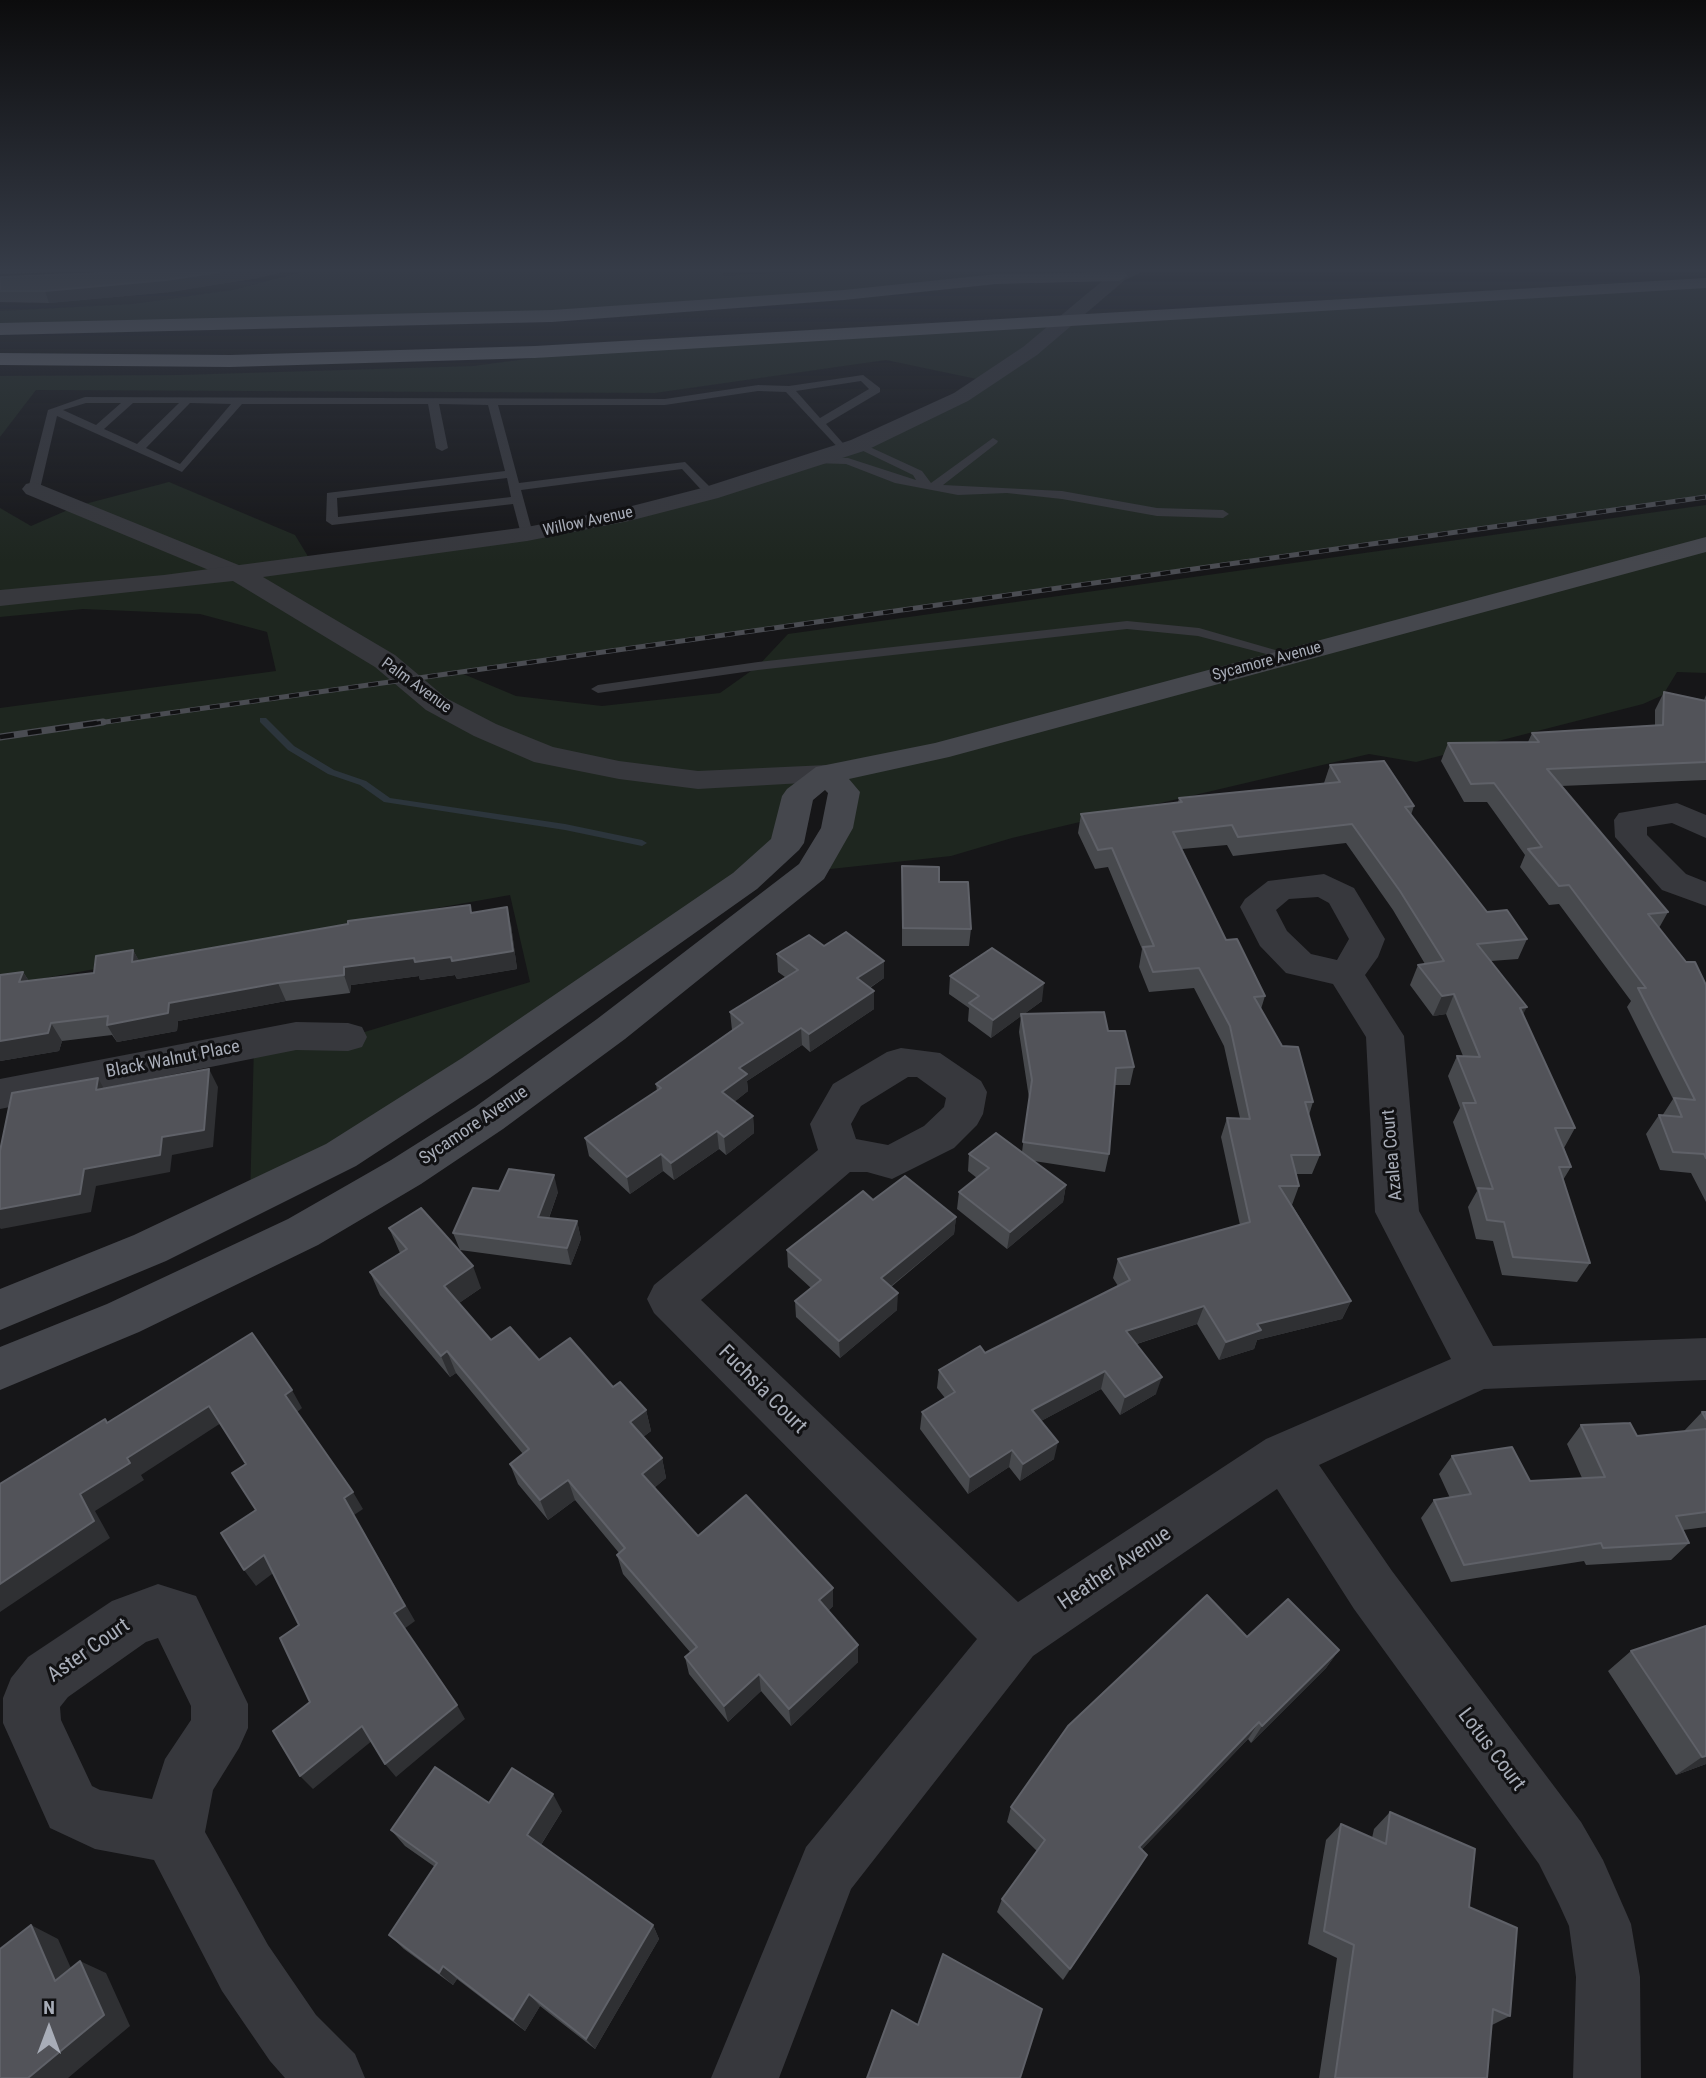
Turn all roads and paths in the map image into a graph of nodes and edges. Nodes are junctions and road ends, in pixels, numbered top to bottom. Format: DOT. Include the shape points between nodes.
graph roads {
  1 [pos="1003,369"];
  2 [pos="789,389"];
  3 [pos="131,400"];
  4 [pos="188,400"];
  5 [pos="240,400"];
  6 [pos="433,401"];
  7 [pos="492,401"];
  8 [pos="53,410"];
  9 [pos="819,423"];
  10 [pos="97,430"];
  11 [pos="993,441"];
  12 [pos="851,447"];
  13 [pos="442,448"];
  14 [pos="139,449"];
  15 [pos="813,460"];
  16 [pos="511,474"];
  17 [pos="929,485"];
  18 [pos="515,487"];
  19 [pos="34,489"];
  20 [pos="710,493"];
  21 [pos="518,500"];
  22 [pos="1223,514"];
  23 [pos="527,534"];
  24 [pos="1706,544"];
  25 [pos="237,573"];
  26 [pos="0,598"];
  27 [pos="1289,656"];
  28 [pos="598,689"];
  29 [pos="827,775"];
  30 [pos="1706,828"];
  31 [pos="1706,895"];
  32 [pos="1345,974"];
  33 [pos="348,1037"];
  34 [pos="0,1094"];
  35 [pos="841,1155"];
  36 [pos="0,1310"];
  37 [pos="1706,1359"];
  38 [pos="0,1368"];
  39 [pos="1480,1368"];
  40 [pos="1284,1456"];
  41 [pos="1014,1637"];
  42 [pos="174,1836"];
  43 [pos="331,2078"];
  44 [pos="745,2078"];
  45 [pos="1607,2078"];
  1 -- 12 [label="street, Willow Avenue" via="961,397"];
  2 -- 7 [label="lane" via="758,388 665,402"];
  2 -- 9 [label="lane"];
  2 -- 9 [label="lane" via="863,377 876,390"];
  3 -- 4 [label="lane"];
  3 -- 8 [label="lane" via="85,400"];
  3 -- 10 [label="lane"];
  4 -- 5 [label="lane"];
  4 -- 14 [label="lane"];
  5 -- 6 [label="lane"];
  5 -- 14 [label="lane" via="182,469"];
  6 -- 7 [label="lane"];
  6 -- 13 [label="lane"];
  7 -- 16 [label="lane"];
  8 -- 10 [label="lane"];
  8 -- 19 [label="lane"];
  9 -- 12 [label="lane"];
  10 -- 14 [label="lane"];
  11 -- 17 [label="lane"];
  12 -- 15 [label="street, Willow Avenue"];
  12 -- 17 [label="lane" via="918,473"];
  15 -- 17 [label="lane" via="848,461 899,481"];
  15 -- 20 [label="street, Willow Avenue"];
  16 -- 18 [label="lane"];
  16 -- 21 [label="lane" via="331,495 332,522"];
  17 -- 22 [label="lane" via="958,491 1062,495 1157,512"];
  18 -- 20 [label="lane" via="684,465"];
  18 -- 21 [label="lane"];
  19 -- 25 [label="street, Palm Avenue"];
  20 -- 23 [label="street, Willow Avenue"];
  21 -- 23 [label="lane"];
  23 -- 25 [label="street, Willow Avenue"];
  24 -- 27 [label="main road, Sycamore Avenue"];
  25 -- 26 [label="street, Willow Avenue"];
  25 -- 29 [label="street, Palm Avenue" via="385,661 436,704 545,755 619,771 698,780"];
  27 -- 28 [label="lane" via="1199,632 1127,625 758,666"];
  27 -- 29 [label="main road, Sycamore Avenue" via="938,751"];
  29 -- 36 [label="main road, Sycamore Avenue" via="798,796 787,843 745,881 476,1068 341,1154 150,1248"];
  29 -- 38 [label="main road, Sycamore Avenue" via="844,792 837,828 812,871 611,1030 489,1118 303,1232 123,1318"];
  30 -- 31 [label="street" via="1677,813 1630,820 1631,837 1674,881"];
  32 -- 39 [label="street, Azalea Court" via="1385,1036 1397,1212"];
  33 -- 34 [label="street, Black Walnut Place" via="296,1036"];
  35 -- 41 [label="street, Fuchsia Court" via="670,1299"];
  37 -- 39 [label="street, Heather Avenue"];
  39 -- 40 [label="street, Heather Avenue"];
  40 -- 41 [label="street, Heather Avenue"];
  40 -- 45 [label="street, Lotus Court" via="1373,1590 1560,1843 1581,1882 1600,1924 1608,1977"];
  41 -- 44 [label="street, Heather Avenue" via="828,1869"];
  42 -- 43 [label="street" via="244,1968 293,2038"];
}
